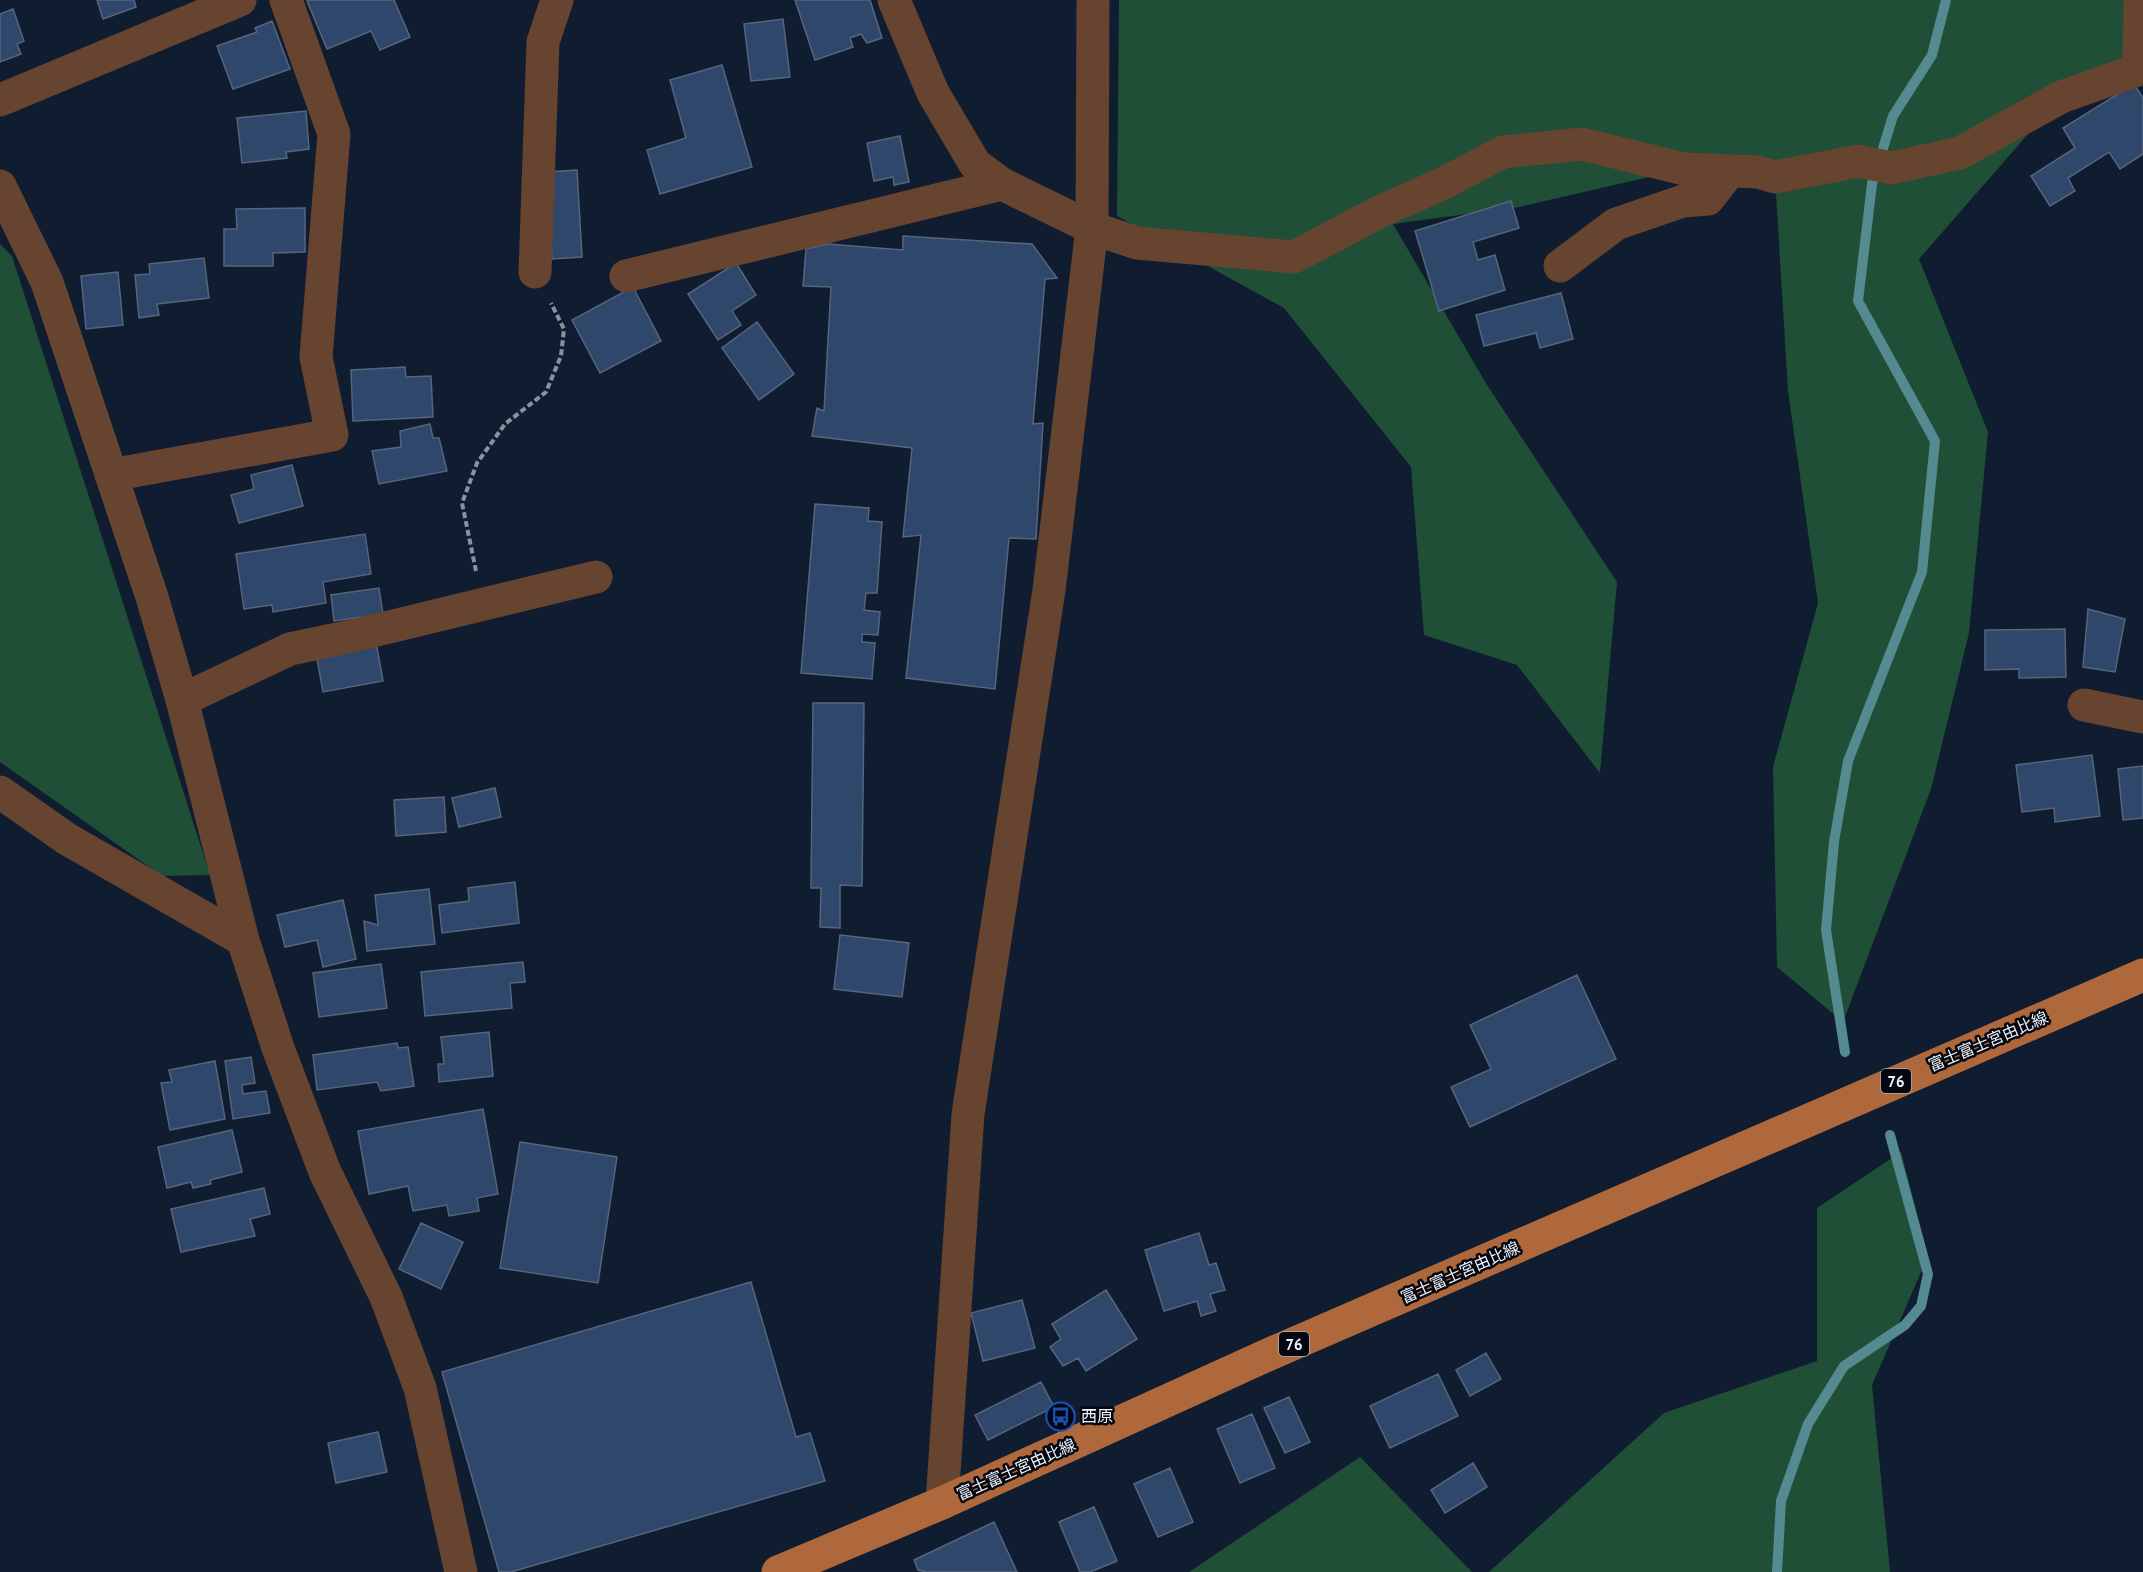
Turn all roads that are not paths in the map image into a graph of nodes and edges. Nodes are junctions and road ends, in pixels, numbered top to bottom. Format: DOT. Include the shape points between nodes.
graph roads {
  1 [pos="240,0"];
  2 [pos="286,0"];
  3 [pos="557,0"];
  4 [pos="894,0"];
  5 [pos="1093,0"];
  6 [pos="2140,0"];
  7 [pos="2141,68"];
  8 [pos="0,100"];
  9 [pos="1730,171"];
  10 [pos="1002,184"];
  11 [pos="0,186"];
  12 [pos="1092,228"];
  13 [pos="1560,266"];
  14 [pos="535,273"];
  15 [pos="626,276"];
  16 [pos="111,475"];
  17 [pos="596,577"];
  18 [pos="182,700"];
  19 [pos="2084,705"];
  20 [pos="2143,717"];
  21 [pos="0,792"];
  22 [pos="243,940"];
  23 [pos="2143,975"];
  24 [pos="942,1503"];
  25 [pos="461,1572"];
  26 [pos="778,1572"];
  1 -- 8 [label="street"];
  2 -- 16 [label="street" via="334,134 316,357 332,435"];
  3 -- 14 [label="street" via="543,42"];
  4 -- 10 [label="street" via="933,93 975,164"];
  5 -- 12 [label="street"];
  6 -- 7 [label="street"];
  7 -- 9 [label="street" via="2061,97 1960,153 1891,168 1859,161 1775,177"];
  9 -- 12 [label="street" via="1684,169 1582,144 1503,152 1294,257 1137,243"];
  9 -- 13 [label="street" via="1708,199 1683,201 1616,224"];
  10 -- 12 [label="street"];
  10 -- 15 [label="street"];
  11 -- 16 [label="street" via="47,282"];
  12 -- 24 [label="street" via="1049,590 968,1114"];
  16 -- 18 [label="street"];
  17 -- 18 [label="street" via="290,649"];
  18 -- 22 [label="street"];
  19 -- 20 [label="street"];
  21 -- 22 [label="street" via="67,839"];
  22 -- 25 [label="street" via="325,1172 386,1297 420,1388"];
  23 -- 24 [label="main road, 富士富士宮由比線 / 76" via="1272,1353"];
  24 -- 26 [label="main road, 富士富士宮由比線 / 76"];
}
